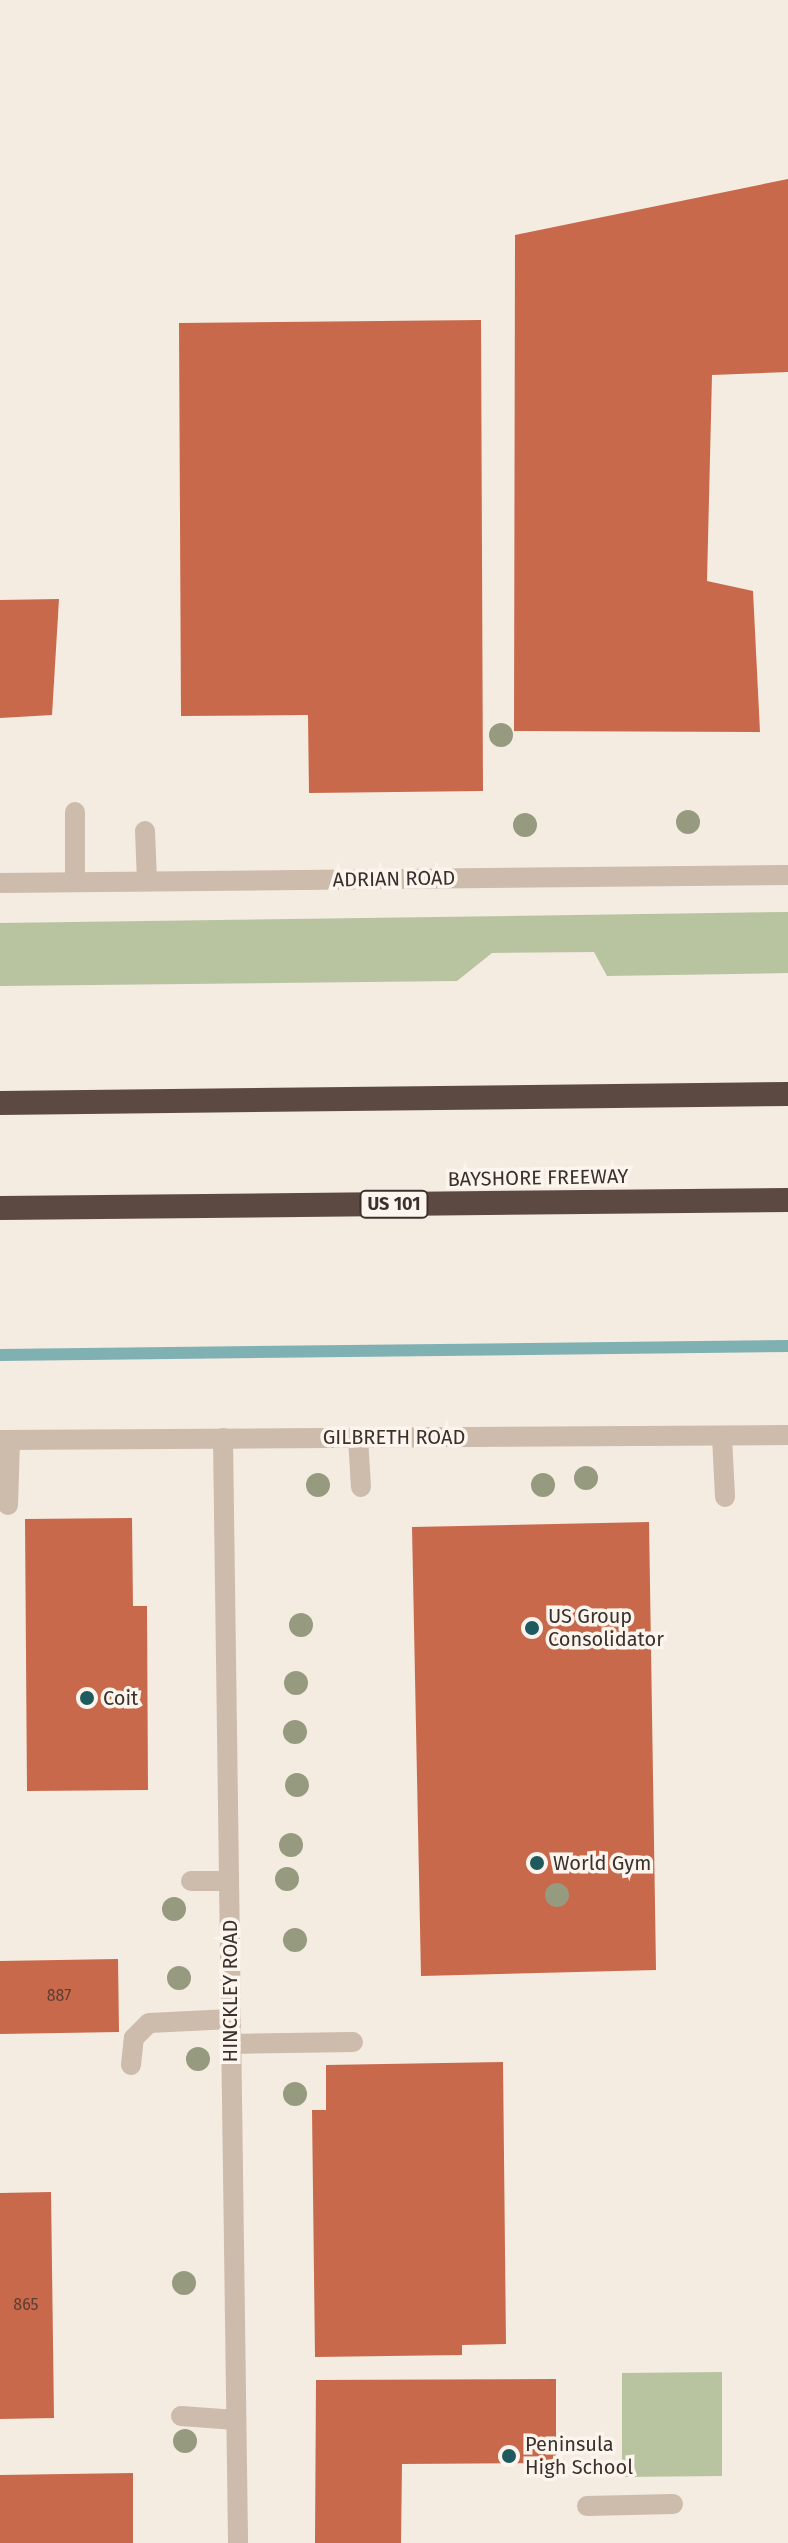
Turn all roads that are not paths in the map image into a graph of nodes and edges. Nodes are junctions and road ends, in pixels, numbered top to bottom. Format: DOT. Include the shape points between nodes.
graph roads {
  1 [pos="75,812"];
  2 [pos="145,831"];
  3 [pos="788,875"];
  4 [pos="147,881"];
  5 [pos="75,882"];
  6 [pos="0,883"];
  7 [pos="788,1094"];
  8 [pos="0,1103"];
  9 [pos="788,1200"];
  10 [pos="0,1208"];
  11 [pos="788,1435"];
  12 [pos="358,1437"];
  13 [pos="722,1437"];
  14 [pos="223,1438"];
  15 [pos="5,1440"];
  16 [pos="361,1487"];
  17 [pos="725,1497"];
  18 [pos="8,1505"];
  19 [pos="191,1881"];
  20 [pos="229,1881"];
  21 [pos="231,2019"];
  22 [pos="353,2042"];
  23 [pos="230,2044"];
  24 [pos="131,2065"];
  25 [pos="181,2416"];
  26 [pos="236,2420"];
  27 [pos="673,2504"];
  28 [pos="587,2506"];
  29 [pos="238,2543"];
  1 -- 5 [label="street"];
  2 -- 4 [label="street"];
  3 -- 4 [label="street, ADRIAN ROAD"];
  4 -- 5 [label="street, ADRIAN ROAD"];
  5 -- 6 [label="street, ADRIAN ROAD"];
  7 -- 8 [label="highway"];
  9 -- 10 [label="highway, BAYSHORE FREEWAY / US 101"];
  11 -- 13 [label="street, GILBRETH ROAD"];
  12 -- 13 [label="street, GILBRETH ROAD"];
  12 -- 14 [label="street, GILBRETH ROAD"];
  12 -- 16 [label="street"];
  13 -- 17 [label="street"];
  14 -- 15 [label="street, GILBRETH ROAD"];
  14 -- 20 [label="street, HINCKLEY ROAD"];
  15 -- 18 [label="street"];
  19 -- 20 [label="street"];
  20 -- 21 [label="street, HINCKLEY ROAD"];
  21 -- 23 [label="street, HINCKLEY ROAD"];
  21 -- 24 [label="street" via="149,2023 134,2038"];
  22 -- 23 [label="street"];
  23 -- 26 [label="street, HINCKLEY ROAD"];
  25 -- 26 [label="street"];
  26 -- 29 [label="street, HINCKLEY ROAD"];
  27 -- 28 [label="street"];
}
